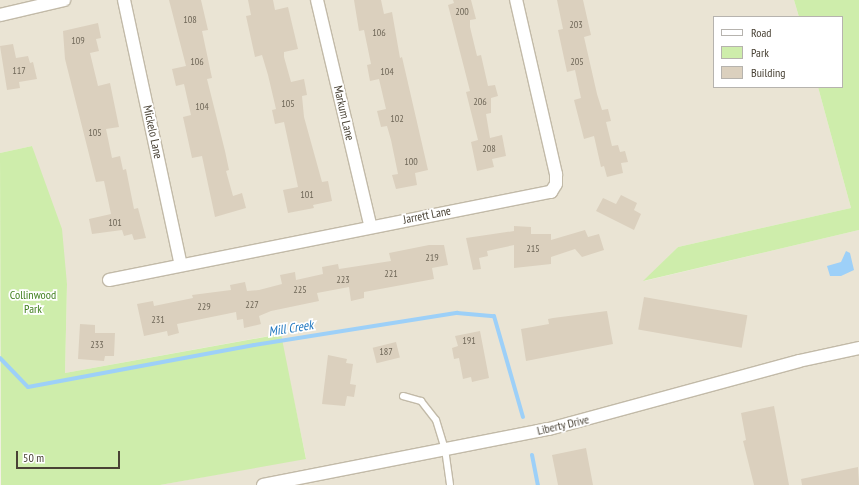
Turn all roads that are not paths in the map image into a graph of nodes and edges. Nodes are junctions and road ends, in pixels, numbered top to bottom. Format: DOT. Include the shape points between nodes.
graph roads {
  1 [pos="64,0"];
  2 [pos="124,0"];
  3 [pos="317,0"];
  4 [pos="516,0"];
  5 [pos="0,15"];
  6 [pos="370,225"];
  7 [pos="181,264"];
  8 [pos="110,280"];
  9 [pos="859,348"];
  10 [pos="403,396"];
  11 [pos="445,449"];
  12 [pos="263,485"];
  13 [pos="450,485"];
  1 -- 5 [label="street"];
  2 -- 7 [label="street, Mickelo Lane"];
  3 -- 6 [label="street, Markum Lane"];
  4 -- 6 [label="street, Jarrett Lane" via="556,184 551,192"];
  6 -- 7 [label="street, Jarrett Lane"];
  7 -- 8 [label="street, Jarrett Lane"];
  9 -- 11 [label="street, Liberty Drive" via="799,361 549,429"];
  10 -- 11 [label="lane" via="422,401 436,420"];
  11 -- 12 [label="street, Liberty Drive"];
  11 -- 13 [label="lane"];
}
